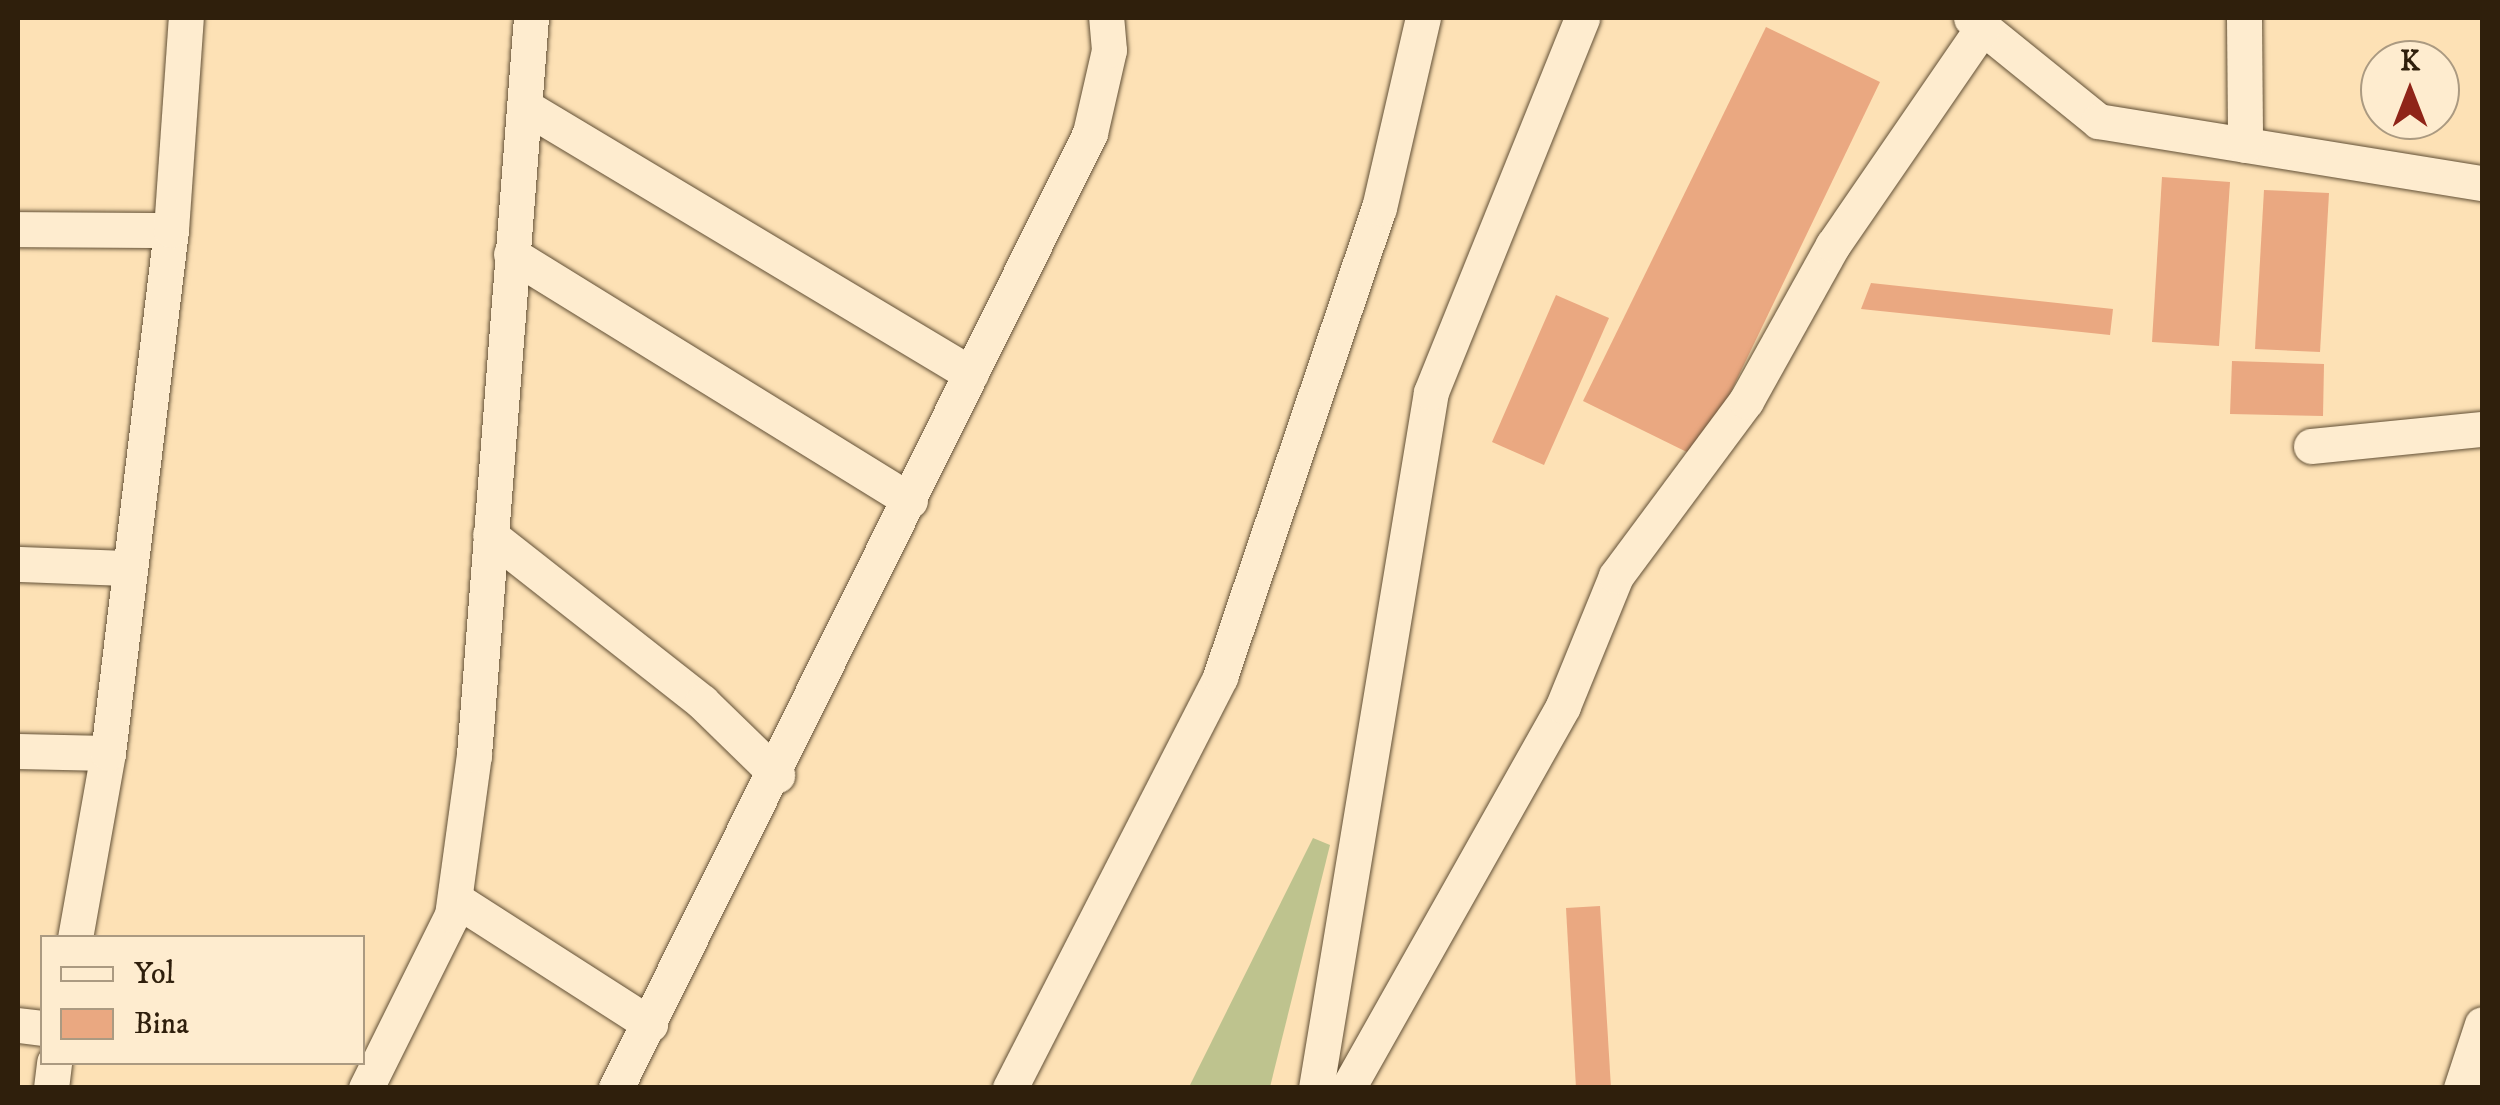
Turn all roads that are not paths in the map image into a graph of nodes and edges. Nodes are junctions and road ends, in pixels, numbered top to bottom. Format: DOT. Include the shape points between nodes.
graph roads {
  1 [pos="186,18"];
  2 [pos="532,18"];
  3 [pos="1106,18"];
  4 [pos="1423,18"];
  5 [pos="1582,18"];
  6 [pos="2244,18"];
  7 [pos="1977,22"];
  8 [pos="524,106"];
  9 [pos="2245,145"];
  10 [pos="2482,183"];
  11 [pos="18,229"];
  12 [pos="171,230"];
  13 [pos="511,254"];
  14 [pos="970,374"];
  15 [pos="2482,429"];
  16 [pos="2311,446"];
  17 [pos="910,500"];
  18 [pos="490,535"];
  19 [pos="18,564"];
  20 [pos="128,568"];
  21 [pos="18,751"];
  22 [pos="108,753"];
  23 [pos="778,775"];
  24 [pos="455,900"];
  25 [pos="76,935"];
  26 [pos="650,1024"];
  27 [pos="2482,1024"];
  28 [pos="366,1088"];
  29 [pos="616,1088"];
  30 [pos="1010,1088"];
  31 [pos="1316,1088"];
  32 [pos="1348,1088"];
  33 [pos="2461,1088"];
  1 -- 12 [label="street"];
  2 -- 8 [label="street"];
  3 -- 14 [label="street" via="1108,50 1090,133"];
  4 -- 30 [label="street" via="1379,208 1220,677"];
  5 -- 31 [label="street" via="1431,392"];
  6 -- 9 [label="street"];
  7 -- 9 [label="street" via="2098,122"];
  7 -- 32 [label="street" via="1833,245 1746,401 1616,576 1563,706"];
  8 -- 13 [label="street"];
  8 -- 14 [label="street"];
  9 -- 10 [label="street"];
  11 -- 12 [label="street"];
  12 -- 20 [label="street"];
  13 -- 17 [label="street"];
  13 -- 18 [label="street"];
  14 -- 17 [label="street"];
  15 -- 16 [label="street"];
  17 -- 23 [label="street"];
  18 -- 23 [label="street" via="702,702"];
  18 -- 24 [label="street"];
  19 -- 20 [label="street"];
  20 -- 22 [label="street"];
  21 -- 22 [label="street"];
  22 -- 25 [label="street"];
  23 -- 26 [label="street"];
  24 -- 26 [label="street"];
  24 -- 28 [label="street"];
  26 -- 29 [label="street"];
  27 -- 33 [label="street"];
}
